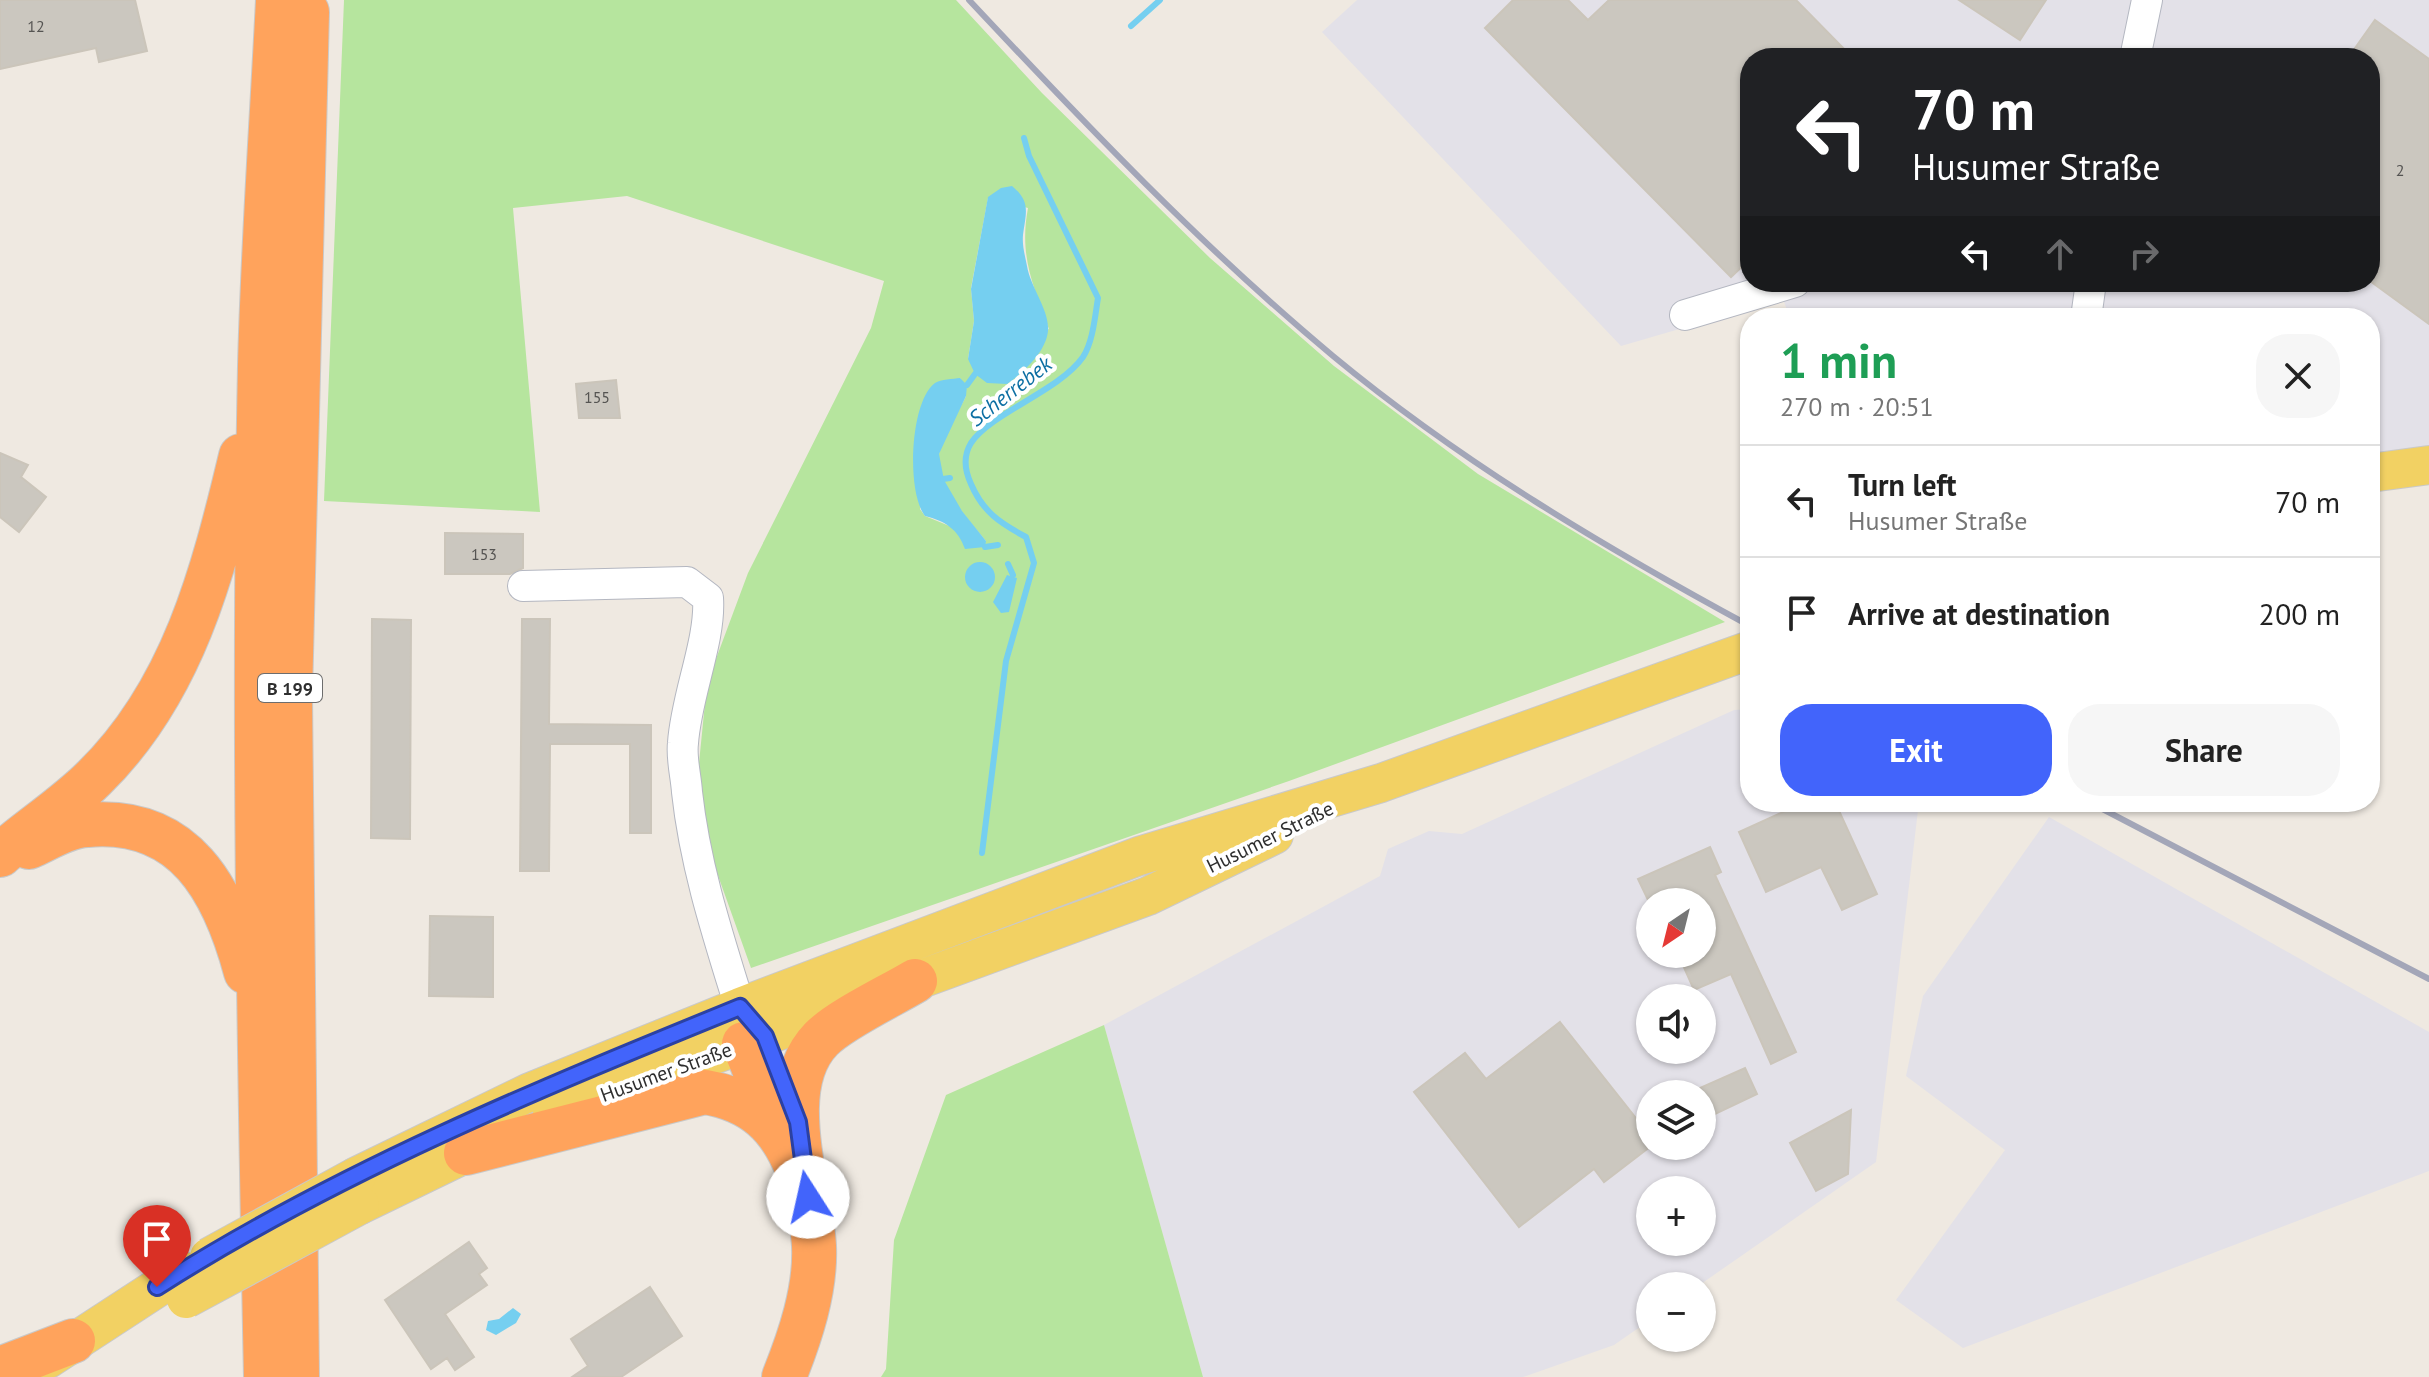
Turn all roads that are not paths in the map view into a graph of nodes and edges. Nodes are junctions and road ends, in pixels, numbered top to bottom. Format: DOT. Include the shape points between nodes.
graph roads {
  1 [pos="278,0"];
  2 [pos="308,0"];
  3 [pos="2147,0"];
  4 [pos="2137,48"];
  5 [pos="1762,292"];
  6 [pos="1685,315"];
  7 [pos="260,364"];
  8 [pos="2429,465"];
  9 [pos="2380,472"];
  10 [pos="523,586"];
  11 [pos="1740,654"];
  12 [pos="1381,783"];
  13 [pos="0,855"];
  14 [pos="0,863"];
  15 [pos="915,981"];
  16 [pos="258,1016"];
  17 [pos="750,1029"];
  18 [pos="789,1127"];
  19 [pos="466,1153"];
  20 [pos="359,1190"];
  21 [pos="70,1359"];
  22 [pos="0,1369"];
  23 [pos="22,1377"];
  24 [pos="266,1377"];
  25 [pos="297,1377"];
  26 [pos="784,1377"];
  1 -- 7 [label="highway, B 199"];
  2 -- 25 [label="highway, B 199" via="290,695"];
  3 -- 4 [label="street"];
  5 -- 6 [label="street"];
  7 -- 13 [label="highway" via="214,569 183,652 140,723 94,778"];
  7 -- 16 [label="highway, B 199"];
  8 -- 9 [label="main road"];
  10 -- 17 [label="street" via="687,582 708,598 682,745 691,829 705,891"];
  11 -- 12 [label="main road, Husumer Straße"];
  12 -- 15 [label="main road, Husumer Straße" via="1148,896"];
  12 -- 17 [label="main road, Husumer Straße" via="1139,856"];
  14 -- 16 [label="highway" via="86,824 168,838 201,867 235,929"];
  15 -- 17 [label="main road, Husumer Straße"];
  15 -- 18 [label="highway" via="821,1038 803,1065"];
  16 -- 24 [label="highway, B 199"];
  17 -- 18 [label="highway"];
  17 -- 19 [label="main road, Husumer Straße"];
  17 -- 20 [label="main road, Husumer Straße" via="530,1092"];
  18 -- 19 [label="highway" via="731,1097 705,1092"];
  18 -- 26 [label="highway" via="808,1197 812,1263 798,1340"];
  19 -- 20 [label="main road, Husumer Straße"];
  20 -- 21 [label="main road, Husumer Straße, bridge" via="185,1285"];
  21 -- 22 [label="highway"];
  21 -- 23 [label="main road, Husumer Straße"];
}
